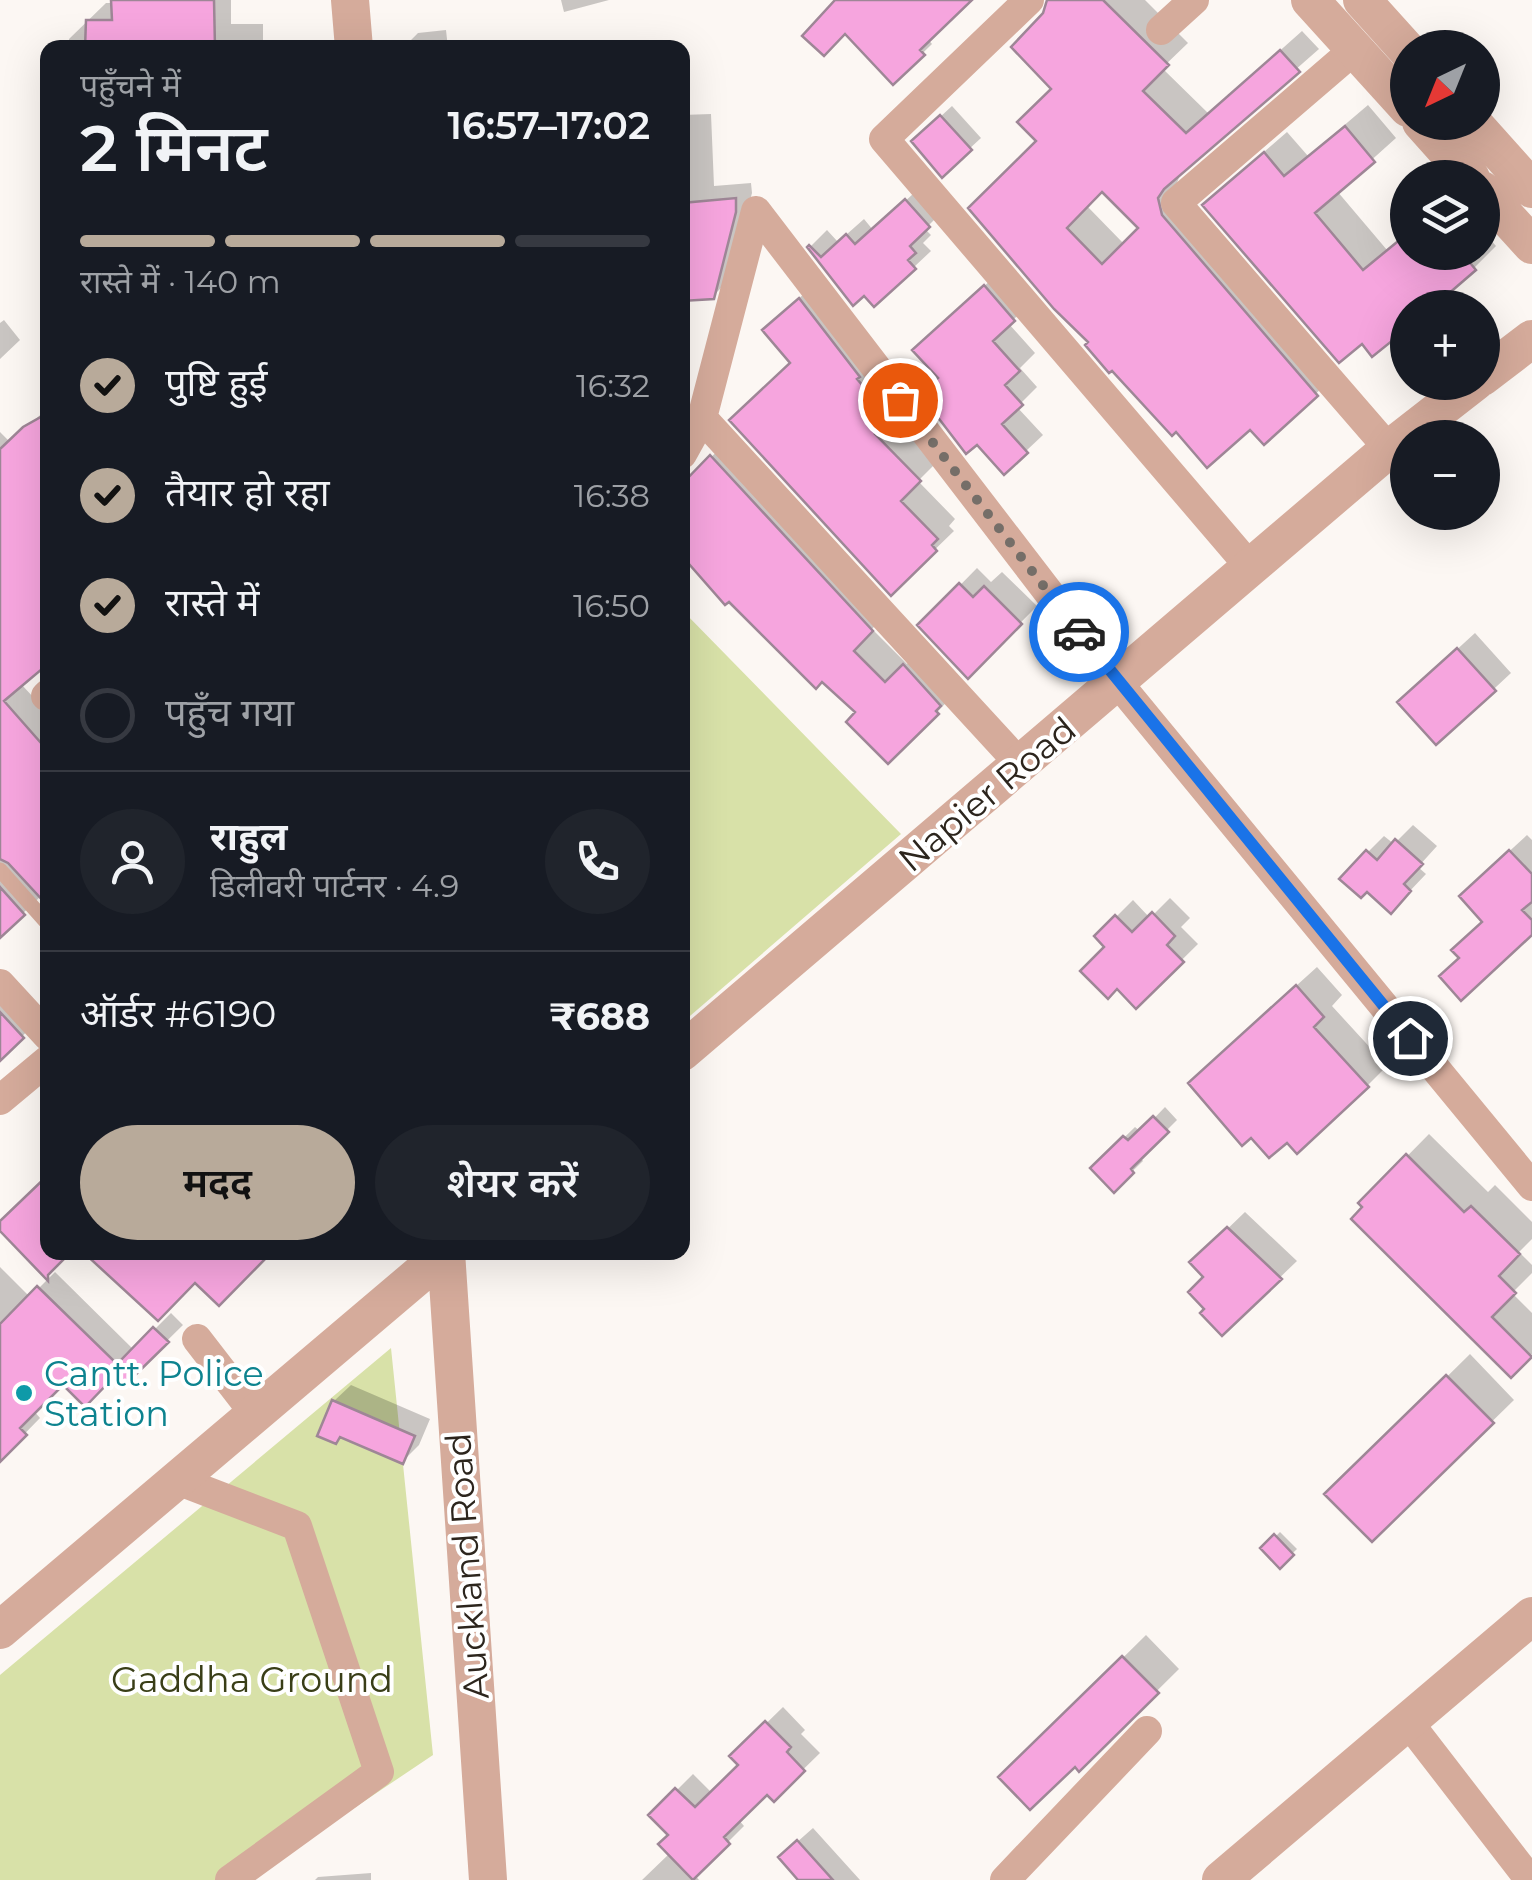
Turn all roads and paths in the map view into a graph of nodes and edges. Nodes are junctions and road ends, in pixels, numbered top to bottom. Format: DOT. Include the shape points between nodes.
graph roads {
  1 [pos="350,0"];
  2 [pos="1029,0"];
  3 [pos="1194,0"];
  4 [pos="1310,0"];
  5 [pos="1362,0"];
  6 [pos="1160,30"];
  7 [pos="1390,30"];
  8 [pos="353,40"];
  9 [pos="1354,50"];
  10 [pos="1390,89"];
  11 [pos="1437,140"];
  12 [pos="1488,140"];
  13 [pos="1455,160"];
  14 [pos="1532,189"];
  15 [pos="1500,209"];
  16 [pos="1532,244"];
  17 [pos="1532,339"];
  18 [pos="1500,363"];
  19 [pos="1452,400"];
  20 [pos="702,418"];
  21 [pos="690,440"];
  22 [pos="1388,449"];
  23 [pos="1251,568"];
  24 [pos="1118,683"];
  25 [pos="1021,765"];
  26 [pos="0,870"];
  27 [pos="40,915"];
  28 [pos="0,984"];
  29 [pos="40,1027"];
  30 [pos="690,1045"];
  31 [pos="40,1067"];
  32 [pos="0,1100"];
  33 [pos="1532,1186"];
  34 [pos="437,1260"];
  35 [pos="447,1260"];
  36 [pos="196,1339"];
  37 [pos="255,1414"];
  38 [pos="177,1480"];
  39 [pos="1532,1616"];
  40 [pos="0,1630"];
  41 [pos="1408,1722"];
  42 [pos="1147,1731"];
  43 [pos="1241,1874"];
  44 [pos="230,1880"];
  45 [pos="488,1880"];
  46 [pos="1005,1880"];
  47 [pos="1530,1880"];
  1 -- 8 [label="street"];
  2 -- 23 [label="street" via="884,138"];
  3 -- 6 [label="street"];
  4 -- 9 [label="street"];
  5 -- 7 [label="street"];
  9 -- 10 [label="street"];
  9 -- 22 [label="street" via="1176,203"];
  11 -- 13 [label="street"];
  12 -- 14 [label="street"];
  15 -- 16 [label="street"];
  17 -- 18 [label="street"];
  19 -- 22 [label="street, Napier Road"];
  20 -- 21 [label="street"];
  20 -- 24 [label="street" via="756,211"];
  20 -- 25 [label="street"];
  22 -- 23 [label="street, Napier Road"];
  23 -- 24 [label="street, Napier Road"];
  24 -- 25 [label="street, Napier Road"];
  24 -- 33 [label="street"];
  25 -- 30 [label="street, Napier Road"];
  26 -- 27 [label="lane"];
  28 -- 29 [label="street"];
  31 -- 32 [label="street"];
  34 -- 37 [label="street"];
  35 -- 45 [label="street, Auckland Road"];
  36 -- 37 [label="street"];
  37 -- 38 [label="street"];
  38 -- 40 [label="street"];
  38 -- 44 [label="street" via="296,1526 379,1772"];
  39 -- 41 [label="street"];
  41 -- 43 [label="street"];
  41 -- 47 [label="street"];
  42 -- 46 [label="street"];
}
